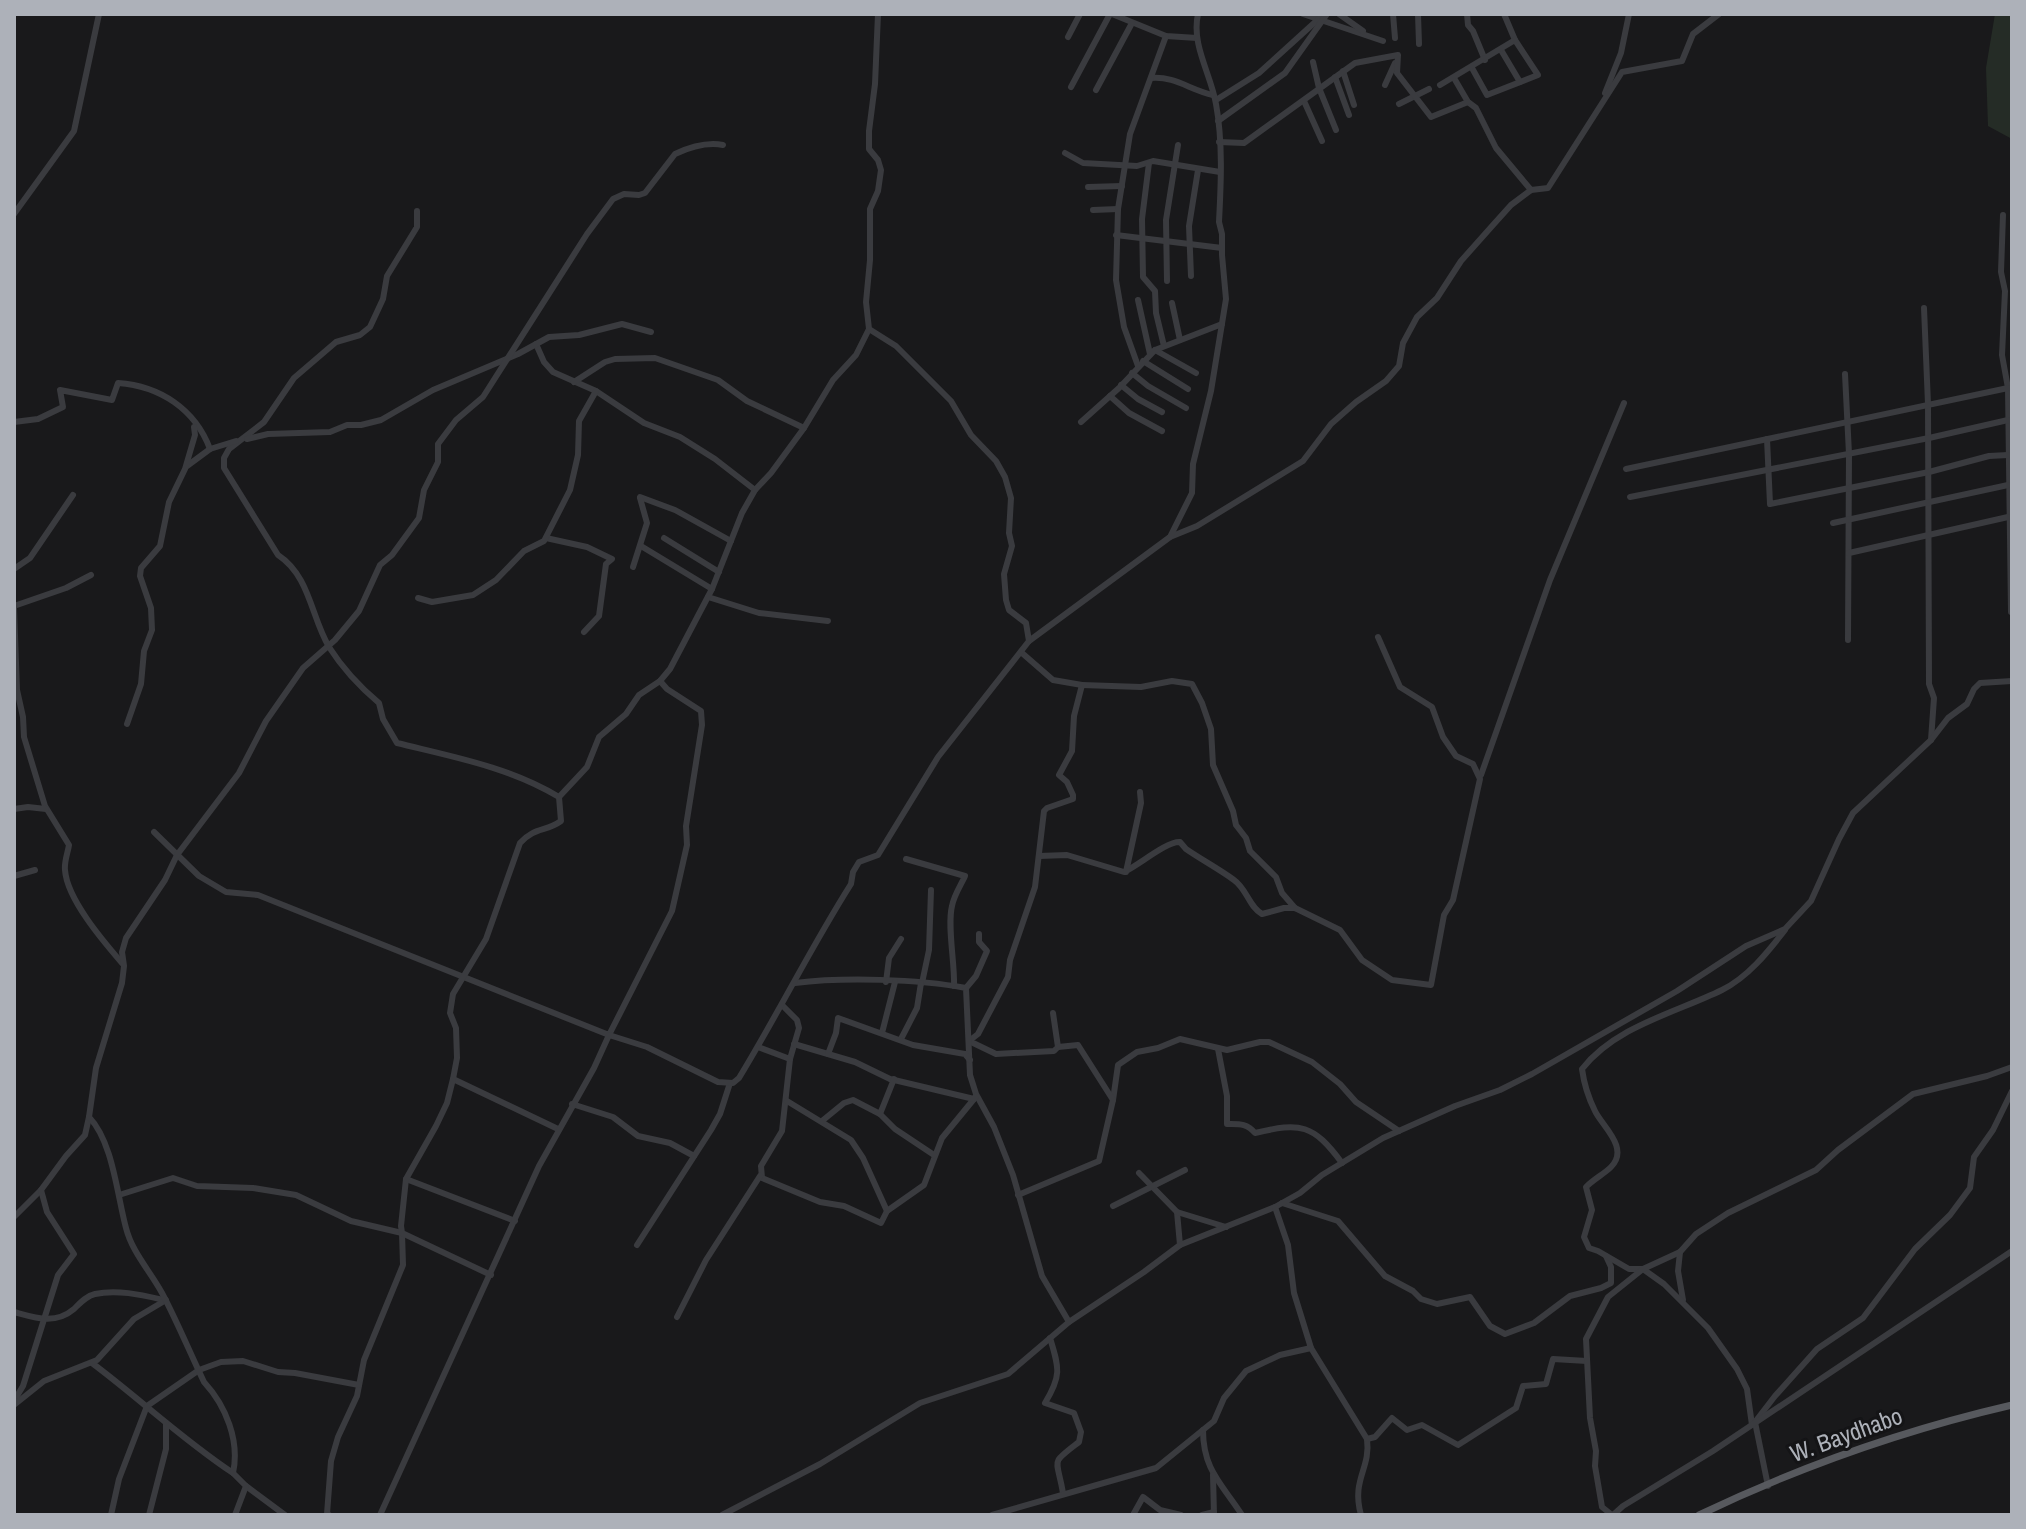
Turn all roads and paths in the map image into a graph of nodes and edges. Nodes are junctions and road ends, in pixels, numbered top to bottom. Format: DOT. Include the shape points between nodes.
graph roads {
  1 [pos="99,14"];
  2 [pos="878,14"];
  3 [pos="1080,14"];
  4 [pos="1111,14"];
  5 [pos="1303,14"];
  6 [pos="1339,14"];
  7 [pos="1393,14"];
  8 [pos="1418,14"];
  9 [pos="1467,14"];
  10 [pos="1504,14"];
  11 [pos="1629,14"];
  12 [pos="1719,14"];
  13 [pos="1196,15"];
  14 [pos="1323,17"];
  15 [pos="1132,23"];
  16 [pos="1166,36"];
  17 [pos="1369,36"];
  18 [pos="1068,37"];
  19 [pos="1197,38"];
  20 [pos="1395,38"];
  21 [pos="1515,40"];
  22 [pos="1383,41"];
  23 [pos="1419,44"];
  24 [pos="1501,50"];
  25 [pos="1397,60"];
  26 [pos="1485,60"];
  27 [pos="1313,62"];
  28 [pos="1472,68"];
  29 [pos="1343,71"];
  30 [pos="1335,77"];
  31 [pos="1151,78"];
  32 [pos="1454,78"];
  33 [pos="1520,82"];
  34 [pos="1385,85"];
  35 [pos="1440,85"];
  36 [pos="1071,87"];
  37 [pos="1319,88"];
  38 [pos="1429,89"];
  39 [pos="1096,90"];
  40 [pos="1214,97"];
  41 [pos="1415,97"];
  42 [pos="1304,101"];
  43 [pos="1468,102"];
  44 [pos="1399,104"];
  45 [pos="1354,105"];
  46 [pos="1599,107"];
  47 [pos="1349,115"];
  48 [pos="1218,121"];
  49 [pos="1336,130"];
  50 [pos="1322,141"];
  51 [pos="1219,142"];
  52 [pos="723,145"];
  53 [pos="1178,145"];
  54 [pos="1065,153"];
  55 [pos="1149,163"];
  56 [pos="1124,165"];
  57 [pos="1175,167"];
  58 [pos="1198,170"];
  59 [pos="1220,172"];
  60 [pos="1122,186"];
  61 [pos="1088,187"];
  62 [pos="1531,190"];
  63 [pos="1118,209"];
  64 [pos="1093,210"];
  65 [pos="417,211"];
  66 [pos="14,214"];
  67 [pos="2003,215"];
  68 [pos="1116,235"];
  69 [pos="1141,240"];
  70 [pos="1166,242"];
  71 [pos="1190,245"];
  72 [pos="1222,248"];
  73 [pos="1191,276"];
  74 [pos="1167,281"];
  75 [pos="1138,300"];
  76 [pos="1172,303"];
  77 [pos="1924,308"];
  78 [pos="1222,324"];
  79 [pos="869,329"];
  80 [pos="651,332"];
  81 [pos="1180,340"];
  82 [pos="536,344"];
  83 [pos="1164,346"];
  84 [pos="1152,352"];
  85 [pos="506,359"];
  86 [pos="1140,364"];
  87 [pos="1132,373"];
  88 [pos="1196,373"];
  89 [pos="1845,374"];
  90 [pos="574,382"];
  91 [pos="1121,385"];
  92 [pos="2008,388"];
  93 [pos="1188,389"];
  94 [pos="596,391"];
  95 [pos="1110,396"];
  96 [pos="1624,403"];
  97 [pos="1928,404"];
  98 [pos="1186,408"];
  99 [pos="1162,412"];
  100 [pos="2008,420"];
  101 [pos="14,422"];
  102 [pos="1081,422"];
  103 [pos="1848,422"];
  104 [pos="194,424"];
  105 [pos="804,428"];
  106 [pos="1162,431"];
  107 [pos="1929,438"];
  108 [pos="1767,439"];
  109 [pos="238,441"];
  110 [pos="210,449"];
  111 [pos="1849,454"];
  112 [pos="2008,455"];
  113 [pos="185,469"];
  114 [pos="1626,469"];
  115 [pos="1767,470"];
  116 [pos="1929,472"];
  117 [pos="2008,485"];
  118 [pos="1849,488"];
  119 [pos="755,490"];
  120 [pos="73,495"];
  121 [pos="1630,497"];
  122 [pos="1929,504"];
  123 [pos="2008,517"];
  124 [pos="1850,520"];
  125 [pos="1833,523"];
  126 [pos="1927,535"];
  127 [pos="1170,537"];
  128 [pos="546,538"];
  129 [pos="664,538"];
  130 [pos="731,541"];
  131 [pos="641,546"];
  132 [pos="1849,553"];
  133 [pos="633,567"];
  134 [pos="14,569"];
  135 [pos="719,572"];
  136 [pos="91,575"];
  137 [pos="712,589"];
  138 [pos="708,597"];
  139 [pos="418,598"];
  140 [pos="14,607"];
  141 [pos="2011,612"];
  142 [pos="828,621"];
  143 [pos="2012,623"];
  144 [pos="584,632"];
  145 [pos="1378,637"];
  146 [pos="1848,640"];
  147 [pos="1029,641"];
  148 [pos="329,646"];
  149 [pos="1022,653"];
  150 [pos="660,681"];
  151 [pos="2012,681"];
  152 [pos="1082,685"];
  153 [pos="127,724"];
  154 [pos="1931,740"];
  155 [pos="1480,779"];
  156 [pos="1140,792"];
  157 [pos="559,797"];
  158 [pos="14,809"];
  159 [pos="47,809"];
  160 [pos="154,832"];
  161 [pos="177,855"];
  162 [pos="1039,856"];
  163 [pos="906,859"];
  164 [pos="35,870"];
  165 [pos="1126,872"];
  166 [pos="14,876"];
  167 [pos="931,890"];
  168 [pos="1295,908"];
  169 [pos="1785,929"];
  170 [pos="979,934"];
  171 [pos="901,939"];
  172 [pos="124,966"];
  173 [pos="462,976"];
  174 [pos="886,982"];
  175 [pos="895,982"];
  176 [pos="795,983"];
  177 [pos="922,983"];
  178 [pos="954,986"];
  179 [pos="966,988"];
  180 [pos="782,1005"];
  181 [pos="1053,1013"];
  182 [pos="882,1033"];
  183 [pos="609,1035"];
  184 [pos="901,1039"];
  185 [pos="969,1041"];
  186 [pos="794,1044"];
  187 [pos="758,1047"];
  188 [pos="1058,1047"];
  189 [pos="1218,1049"];
  190 [pos="828,1054"];
  191 [pos="790,1059"];
  192 [pos="970,1062"];
  193 [pos="2012,1067"];
  194 [pos="453,1079"];
  195 [pos="894,1079"];
  196 [pos="730,1083"];
  197 [pos="2012,1091"];
  198 [pos="975,1097"];
  199 [pos="1113,1100"];
  200 [pos="787,1101"];
  201 [pos="572,1104"];
  202 [pos="880,1114"];
  203 [pos="89,1117"];
  204 [pos="822,1121"];
  205 [pos="558,1129"];
  206 [pos="1399,1131"];
  207 [pos="934,1155"];
  208 [pos="694,1156"];
  209 [pos="1342,1163"];
  210 [pos="1185,1170"];
  211 [pos="1139,1173"];
  212 [pos="760,1176"];
  213 [pos="406,1179"];
  214 [pos="1152,1187"];
  215 [pos="41,1190"];
  216 [pos="119,1195"];
  217 [pos="1018,1195"];
  218 [pos="1282,1203"];
  219 [pos="1113,1206"];
  220 [pos="1275,1207"];
  221 [pos="887,1211"];
  222 [pos="1177,1212"];
  223 [pos="14,1217"];
  224 [pos="515,1221"];
  225 [pos="1226,1227"];
  226 [pos="402,1233"];
  227 [pos="637,1245"];
  228 [pos="1180,1245"];
  229 [pos="2012,1251"];
  230 [pos="1680,1252"];
  231 [pos="1605,1254"];
  232 [pos="1643,1269"];
  233 [pos="491,1275"];
  234 [pos="1611,1283"];
  235 [pos="1608,1297"];
  236 [pos="166,1300"];
  237 [pos="1683,1302"];
  238 [pos="14,1312"];
  239 [pos="677,1317"];
  240 [pos="44,1320"];
  241 [pos="1069,1322"];
  242 [pos="1050,1338"];
  243 [pos="1311,1348"];
  244 [pos="1587,1361"];
  245 [pos="92,1363"];
  246 [pos="199,1370"];
  247 [pos="359,1385"];
  248 [pos="14,1403"];
  249 [pos="2012,1405"];
  250 [pos="147,1406"];
  251 [pos="166,1423"];
  252 [pos="1754,1423"];
  253 [pos="1203,1430"];
  254 [pos="1367,1439"];
  255 [pos="233,1473"];
  256 [pos="1213,1474"];
  257 [pos="246,1486"];
  258 [pos="1768,1486"];
  259 [pos="1063,1493"];
  260 [pos="1027,1505"];
  261 [pos="1214,1514"];
  262 [pos="111,1515"];
  263 [pos="149,1515"];
  264 [pos="235,1515"];
  265 [pos="285,1515"];
  266 [pos="327,1515"];
  267 [pos="380,1515"];
  268 [pos="722,1515"];
  269 [pos="992,1515"];
  270 [pos="1031,1515"];
  271 [pos="1133,1515"];
  272 [pos="1181,1515"];
  273 [pos="1202,1515"];
  274 [pos="1242,1515"];
  275 [pos="1361,1515"];
  276 [pos="1612,1515"];
  277 [pos="1699,1515"];
  1 -- 66 [label="street" via="74,131"];
  2 -- 79 [label="street" via="869,149 881,170 870,209"];
  3 -- 18 [label="street"];
  4 -- 15 [label="street"];
  4 -- 36 [label="street"];
  5 -- 14 [label="street"];
  6 -- 17 [label="street"];
  7 -- 20 [label="street"];
  8 -- 23 [label="street"];
  9 -- 26 [label="street"];
  10 -- 21 [label="street"];
  11 -- 46 [label="street" via="1621,53"];
  12 -- 46 [label="street" via="1693,34 1682,61 1622,72"];
  13 -- 19 [label="street"];
  14 -- 17 [label="street"];
  14 -- 40 [label="street" via="1259,73"];
  14 -- 48 [label="street" via="1285,73"];
  15 -- 16 [label="street"];
  15 -- 39 [label="street"];
  16 -- 19 [label="street"];
  16 -- 31 [label="street"];
  17 -- 22 [label="street"];
  19 -- 40 [label="street"];
  21 -- 24 [label="street"];
  21 -- 33 [label="street" via="1538,75"];
  24 -- 26 [label="street"];
  24 -- 33 [label="street"];
  25 -- 29 [label="street" via="1398,55 1375,57"];
  25 -- 34 [label="street"];
  25 -- 41 [label="street" via="1397,73"];
  26 -- 28 [label="street"];
  27 -- 37 [label="street"];
  28 -- 32 [label="street"];
  28 -- 33 [label="street" via="1487,95"];
  29 -- 30 [label="street"];
  29 -- 45 [label="street"];
  30 -- 37 [label="street"];
  30 -- 47 [label="street"];
  31 -- 40 [label="street" via="1169,77"];
  31 -- 56 [label="street"];
  32 -- 35 [label="street"];
  32 -- 43 [label="street"];
  37 -- 42 [label="street"];
  37 -- 49 [label="street"];
  38 -- 41 [label="street"];
  40 -- 48 [label="street"];
  41 -- 43 [label="street" via="1431,117"];
  41 -- 44 [label="street"];
  42 -- 50 [label="street"];
  42 -- 51 [label="street" via="1244,143"];
  43 -- 62 [label="street" via="1496,148"];
  46 -- 62 [label="street" via="1548,188"];
  48 -- 51 [label="street"];
  51 -- 59 [label="street"];
  52 -- 85 [label="street" via="681,151 645,193 613,199"];
  53 -- 57 [label="street"];
  54 -- 56 [label="street" via="1083,163"];
  55 -- 56 [label="street"];
  55 -- 57 [label="street"];
  55 -- 69 [label="street"];
  56 -- 60 [label="street"];
  57 -- 58 [label="street"];
  57 -- 70 [label="street"];
  58 -- 59 [label="street"];
  58 -- 71 [label="street"];
  59 -- 72 [label="street"];
  60 -- 61 [label="street"];
  60 -- 63 [label="street"];
  62 -- 127 [label="street" via="1493,225 1417,317 1403,343 1399,366 1331,424 1303,461"];
  63 -- 64 [label="street"];
  63 -- 68 [label="street"];
  65 -- 109 [label="street" via="417,227 387,276 370,327 336,342 317,358 294,378 264,422"];
  67 -- 92 [label="street" via="2002,355"];
  68 -- 69 [label="street"];
  68 -- 86 [label="street" via="1120,309 1128,343"];
  69 -- 70 [label="street"];
  69 -- 83 [label="street" via="1143,277 1155,291"];
  70 -- 71 [label="street"];
  70 -- 74 [label="street"];
  71 -- 72 [label="street"];
  71 -- 73 [label="street"];
  72 -- 78 [label="street"];
  75 -- 84 [label="street"];
  76 -- 81 [label="street"];
  77 -- 97 [label="street"];
  78 -- 81 [label="street"];
  78 -- 127 [label="street" via="1193,464 1192,493"];
  79 -- 105 [label="street"];
  79 -- 147 [label="street" via="902,351 951,401 1005,477 1012,546 1004,574 1006,600 1009,610 1026,623"];
  80 -- 82 [label="street" via="622,324"];
  81 -- 83 [label="street"];
  82 -- 85 [label="street"];
  82 -- 90 [label="street" via="553,372"];
  83 -- 84 [label="street"];
  84 -- 86 [label="street"];
  84 -- 88 [label="street"];
  85 -- 109 [label="street" via="433,390 381,420 330,432 268,434"];
  85 -- 148 [label="street" via="483,397 438,444 438,462 424,490 419,518 380,565 359,611"];
  86 -- 87 [label="street"];
  86 -- 93 [label="street"];
  87 -- 91 [label="street"];
  87 -- 98 [label="street"];
  89 -- 103 [label="street"];
  90 -- 94 [label="street"];
  90 -- 105 [label="street" via="615,359 655,358 718,380 747,401"];
  91 -- 95 [label="street"];
  91 -- 99 [label="street"];
  92 -- 97 [label="street"];
  92 -- 100 [label="street"];
  94 -- 119 [label="street" via="644,423 680,437"];
  94 -- 128 [label="street" via="579,421 570,490"];
  95 -- 102 [label="street"];
  95 -- 106 [label="street"];
  96 -- 155 [label="street" via="1550,580"];
  97 -- 103 [label="street"];
  97 -- 107 [label="street"];
  100 -- 107 [label="street"];
  100 -- 112 [label="street"];
  101 -- 104 [label="street" via="38,419 63,407 60,390 112,400 118,383 156,390 187,411"];
  103 -- 108 [label="street"];
  103 -- 111 [label="street"];
  104 -- 110 [label="street"];
  104 -- 113 [label="street"];
  105 -- 119 [label="street"];
  107 -- 111 [label="street"];
  107 -- 116 [label="street"];
  108 -- 114 [label="street"];
  108 -- 115 [label="street"];
  109 -- 110 [label="street"];
  109 -- 148 [label="street" via="224,458 224,468 278,555 296,573"];
  110 -- 113 [label="street"];
  111 -- 115 [label="street"];
  111 -- 118 [label="street"];
  112 -- 116 [label="street"];
  112 -- 117 [label="street"];
  113 -- 153 [label="street" via="169,502 160,546 141,568 152,630"];
  115 -- 118 [label="street" via="1770,504"];
  115 -- 121 [label="street"];
  116 -- 118 [label="street"];
  116 -- 122 [label="street"];
  117 -- 122 [label="street"];
  117 -- 123 [label="street"];
  118 -- 124 [label="street"];
  119 -- 130 [label="street"];
  120 -- 134 [label="street" via="30,558"];
  122 -- 124 [label="street"];
  122 -- 126 [label="street"];
  123 -- 126 [label="street"];
  123 -- 141 [label="street"];
  124 -- 125 [label="street"];
  124 -- 132 [label="street"];
  126 -- 132 [label="street"];
  126 -- 154 [label="street"];
  127 -- 147 [label="street"];
  128 -- 139 [label="street" via="473,595 432,602"];
  128 -- 144 [label="street" via="612,559 606,564 599,616"];
  129 -- 135 [label="street"];
  130 -- 131 [label="street" via="640,497 647,523"];
  130 -- 135 [label="street"];
  131 -- 133 [label="street"];
  131 -- 137 [label="street"];
  132 -- 146 [label="street"];
  135 -- 137 [label="street"];
  136 -- 140 [label="street"];
  137 -- 138 [label="street"];
  138 -- 142 [label="street" via="759,613"];
  138 -- 150 [label="street"];
  140 -- 159 [label="street" via="24,737"];
  141 -- 143 [label="street"];
  145 -- 155 [label="street" via="1400,687 1432,707 1443,737 1456,756 1473,764"];
  147 -- 149 [label="street"];
  148 -- 157 [label="street" via="362,690 379,703 397,743 486,764"];
  148 -- 161 [label="street" via="303,668 266,721 239,773"];
  149 -- 152 [label="street" via="1053,680"];
  149 -- 176 [label="street" via="938,757 878,855 859,862"];
  150 -- 157 [label="street" via="599,737 587,767"];
  150 -- 183 [label="street" via="701,711 687,845 672,911"];
  151 -- 154 [label="street" via="1980,683"];
  152 -- 162 [label="street" via="1072,751 1060,772 1073,799 1044,811"];
  152 -- 168 [label="street" via="1192,684 1211,729 1213,765 1236,825"];
  154 -- 169 [label="street" via="1853,813 1811,901"];
  155 -- 168 [label="street" via="1431,985 1392,980 1362,960 1340,930"];
  156 -- 165 [label="street"];
  157 -- 173 [label="street" via="561,821 530,832 520,843 486,939"];
  158 -- 159 [label="street"];
  159 -- 172 [label="street" via="69,845 64,871 82,911"];
  160 -- 161 [label="street"];
  161 -- 172 [label="street" via="126,938"];
  161 -- 173 [label="street" via="226,892 258,895"];
  162 -- 165 [label="street" via="1067,855"];
  162 -- 185 [label="street" via="1008,977 978,1034"];
  163 -- 178 [label="street" via="965,876 950,923"];
  164 -- 166 [label="street"];
  165 -- 168 [label="street" via="1175,841 1233,880 1262,914"];
  167 -- 177 [label="street"];
  169 -- 206 [label="street" via="1746,946 1543,1068"];
  169 -- 231 [label="street" via="1763,959 1725,989 1640,1025 1582,1069 1585,1091 1610,1130 1617,1154 1613,1166 1586,1187 1592,1210 1585,1242"];
  170 -- 179 [label="street" via="986,957"];
  171 -- 174 [label="street" via="889,958"];
  172 -- 203 [label="street" via="96,1068"];
  173 -- 183 [label="street"];
  173 -- 194 [label="street" via="450,1013 456,1028"];
  174 -- 175 [label="street"];
  174 -- 176 [label="street"];
  175 -- 177 [label="street"];
  175 -- 182 [label="street"];
  176 -- 180 [label="street"];
  177 -- 178 [label="street"];
  177 -- 184 [label="street" via="917,1008"];
  178 -- 179 [label="street"];
  179 -- 185 [label="street"];
  180 -- 186 [label="street" via="799,1024"];
  180 -- 187 [label="street"];
  181 -- 188 [label="street"];
  182 -- 184 [label="street"];
  182 -- 190 [label="street" via="838,1018"];
  183 -- 196 [label="street"];
  183 -- 201 [label="street"];
  184 -- 192 [label="street" via="965,1054"];
  185 -- 188 [label="street" via="996,1054"];
  185 -- 192 [label="street"];
  186 -- 190 [label="street"];
  186 -- 191 [label="street"];
  187 -- 191 [label="street"];
  187 -- 196 [label="street" via="739,1078"];
  188 -- 199 [label="street" via="1078,1045"];
  189 -- 199 [label="street" via="1180,1039 1137,1052 1118,1065"];
  189 -- 206 [label="street" via="1260,1042 1286,1048 1312,1062"];
  189 -- 209 [label="street" via="1227,1124 1243,1124 1255,1133 1299,1126 1326,1142"];
  190 -- 195 [label="street"];
  191 -- 200 [label="street"];
  192 -- 198 [label="street"];
  193 -- 230 [label="street" via="1913,1094 1816,1170 1728,1213"];
  194 -- 205 [label="street"];
  194 -- 213 [label="street" via="436,1126"];
  195 -- 198 [label="street"];
  195 -- 202 [label="street"];
  196 -- 208 [label="street" via="720,1114"];
  197 -- 252 [label="street" via="1974,1157 1970,1188 1957,1206 1915,1249 1863,1318 1817,1349"];
  198 -- 207 [label="street"];
  198 -- 217 [label="street" via="994,1127"];
  199 -- 217 [label="street" via="1099,1161"];
  200 -- 204 [label="street"];
  200 -- 212 [label="street" via="782,1131"];
  201 -- 205 [label="street"];
  201 -- 208 [label="street" via="613,1117 638,1136 670,1143"];
  202 -- 204 [label="street" via="853,1100"];
  202 -- 207 [label="street"];
  203 -- 215 [label="street" via="85,1135"];
  203 -- 216 [label="street" via="111,1159"];
  204 -- 221 [label="street" via="851,1140"];
  205 -- 224 [label="street"];
  206 -- 209 [label="street"];
  207 -- 221 [label="street" via="924,1185"];
  208 -- 227 [label="street"];
  209 -- 218 [label="street"];
  210 -- 214 [label="street"];
  211 -- 214 [label="street"];
  212 -- 221 [label="street" via="881,1223"];
  212 -- 239 [label="street"];
  213 -- 224 [label="street"];
  213 -- 226 [label="street"];
  214 -- 219 [label="street"];
  214 -- 222 [label="street"];
  215 -- 223 [label="street"];
  215 -- 240 [label="street" via="47,1212 74,1254 58,1275"];
  216 -- 226 [label="street" via="173,1178 197,1186 253,1188 296,1195 351,1221"];
  216 -- 236 [label="street" via="130,1240"];
  217 -- 241 [label="street" via="1042,1276"];
  218 -- 220 [label="street"];
  218 -- 234 [label="street" via="1338,1221 1385,1276 1421,1299 1437,1304 1470,1297 1490,1326 1505,1334 1534,1323 1570,1296"];
  220 -- 225 [label="street"];
  220 -- 243 [label="street"];
  222 -- 225 [label="street"];
  222 -- 228 [label="street"];
  224 -- 233 [label="street"];
  225 -- 228 [label="street"];
  226 -- 233 [label="street"];
  226 -- 247 [label="street" via="403,1265"];
  228 -- 241 [label="street"];
  229 -- 252 [label="street"];
  230 -- 232 [label="street"];
  230 -- 237 [label="street"];
  231 -- 232 [label="street" via="1629,1269"];
  231 -- 234 [label="street"];
  232 -- 235 [label="street"];
  232 -- 237 [label="street"];
  233 -- 267 [label="street"];
  234 -- 235 [label="street"];
  235 -- 244 [label="street" via="1586,1339"];
  236 -- 240 [label="street" via="96,1294 64,1317"];
  236 -- 245 [label="street" via="134,1319"];
  236 -- 246 [label="street"];
  237 -- 252 [label="street" via="1737,1369"];
  238 -- 240 [label="street"];
  240 -- 248 [label="street"];
  241 -- 242 [label="street"];
  242 -- 259 [label="street" via="1059,1366 1045,1403 1074,1413 1081,1432 1079,1442 1056,1462"];
  242 -- 268 [label="street" via="1008,1374 920,1403"];
  243 -- 253 [label="street" via="1246,1371"];
  243 -- 254 [label="street"];
  244 -- 254 [label="street" via="1553,1359 1546,1384 1523,1386 1516,1408 1458,1445 1422,1425 1407,1430 1392,1418"];
  244 -- 276 [label="street" via="1595,1466 1602,1507"];
  245 -- 248 [label="street" via="44,1381"];
  245 -- 250 [label="street"];
  246 -- 247 [label="street" via="243,1361"];
  246 -- 250 [label="street"];
  246 -- 255 [label="street" via="230,1427"];
  247 -- 266 [label="street" via="331,1461"];
  249 -- 258 [label="main road, W. Baydhabo" via="1902,1434"];
  250 -- 251 [label="street"];
  250 -- 262 [label="street"];
  251 -- 255 [label="street"];
  251 -- 263 [label="street" via="166,1449"];
  252 -- 258 [label="street"];
  252 -- 276 [label="street"];
  253 -- 256 [label="street" via="1203,1450"];
  253 -- 259 [label="street" via="1156,1468"];
  254 -- 275 [label="street" via="1369,1451 1356,1498"];
  255 -- 257 [label="street"];
  256 -- 261 [label="street"];
  256 -- 274 [label="street"];
  257 -- 264 [label="street"];
  257 -- 265 [label="street"];
  258 -- 277 [label="main road, W. Baydhabo"];
  259 -- 260 [label="street"];
  260 -- 269 [label="street"];
  260 -- 270 [label="street"];
  261 -- 273 [label="street"];
  271 -- 272 [label="street" via="1143,1497 1160,1510"];
}
